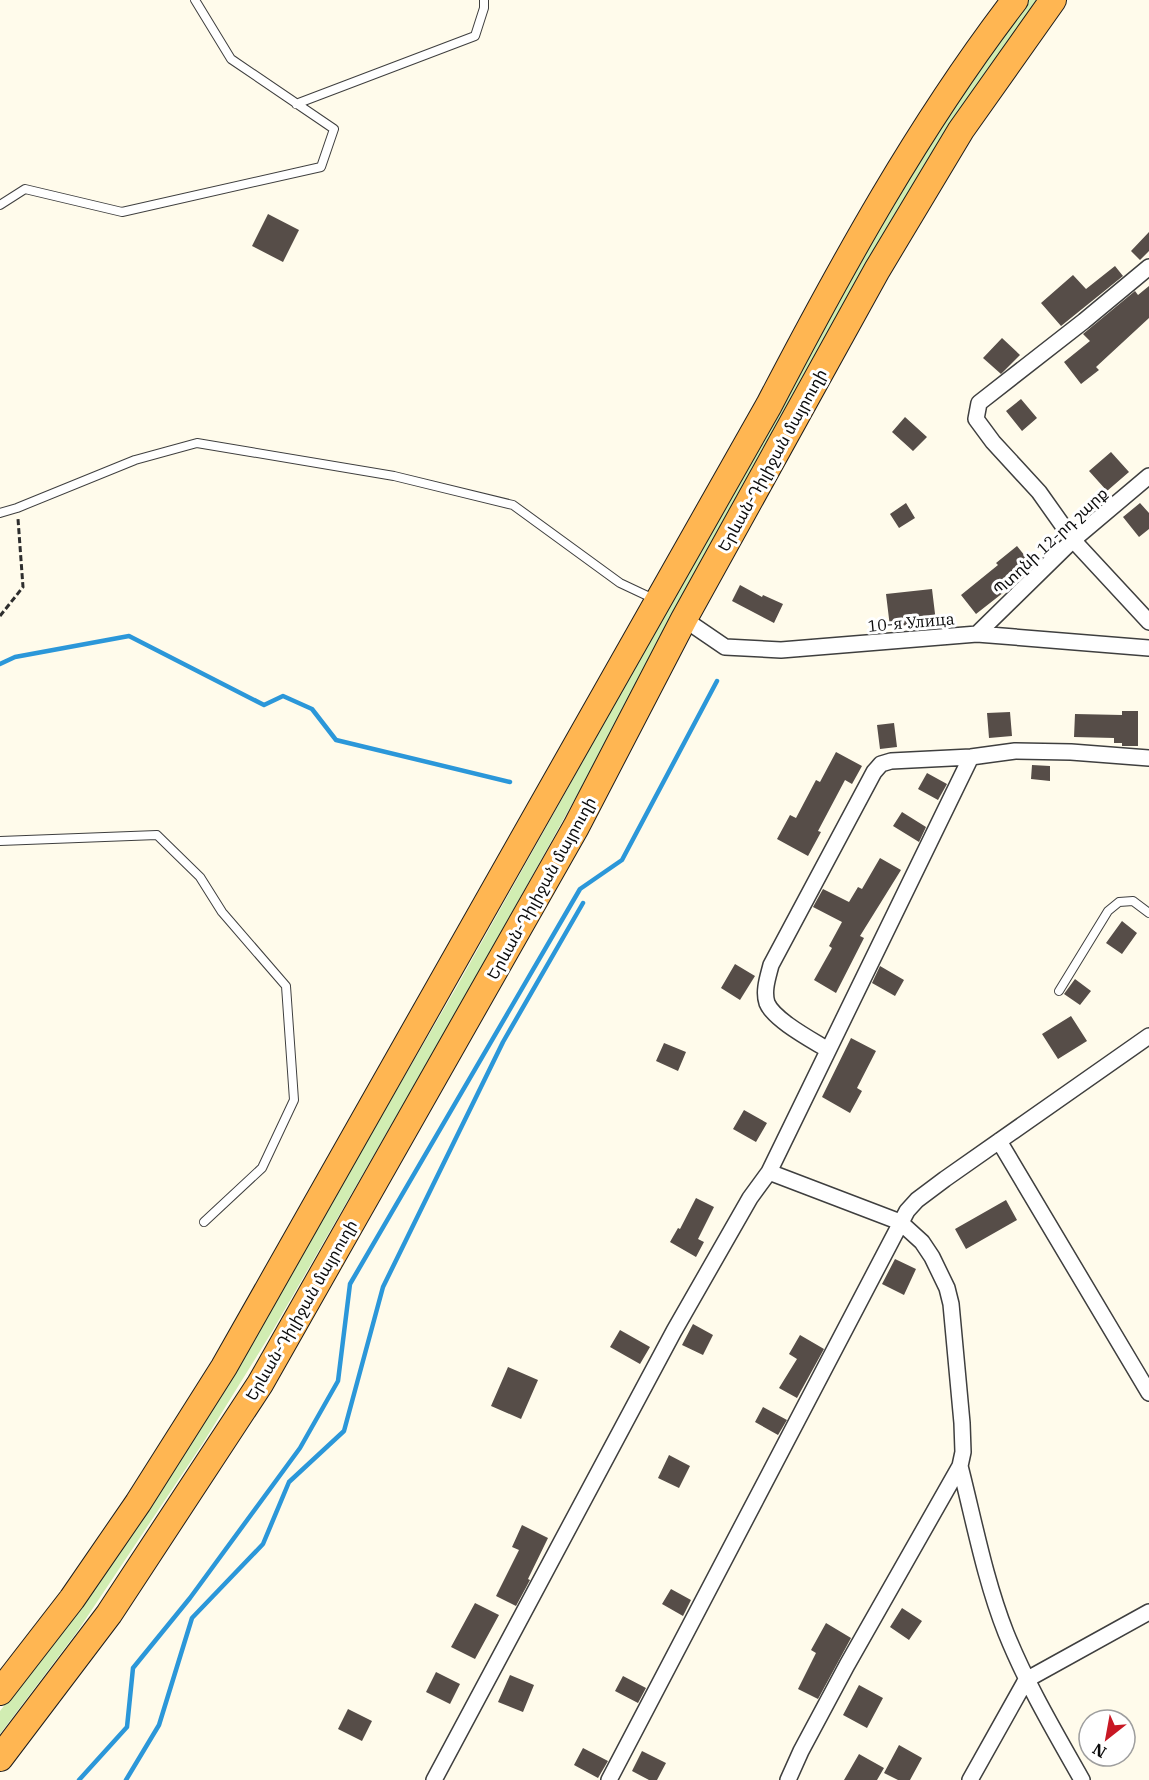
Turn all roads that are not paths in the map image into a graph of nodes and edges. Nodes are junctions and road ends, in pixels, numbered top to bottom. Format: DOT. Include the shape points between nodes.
graph roads {
  1 [pos="195,0"];
  2 [pos="484,0"];
  3 [pos="1015,0"];
  4 [pos="1053,0"];
  5 [pos="296,104"];
  6 [pos="0,205"];
  7 [pos="1149,267"];
  8 [pos="1149,476"];
  9 [pos="0,513"];
  10 [pos="1073,540"];
  11 [pos="658,601"];
  12 [pos="684,619"];
  13 [pos="1149,622"];
  14 [pos="977,634"];
  15 [pos="1149,648"];
  16 [pos="971,756"];
  17 [pos="1149,758"];
  18 [pos="0,841"];
  19 [pos="1149,913"];
  20 [pos="1059,991"];
  21 [pos="1149,1036"];
  22 [pos="828,1050"];
  23 [pos="999,1142"];
  24 [pos="769,1172"];
  25 [pos="204,1222"];
  26 [pos="900,1222"];
  27 [pos="1149,1393"];
  28 [pos="960,1466"];
  29 [pos="1149,1612"];
  30 [pos="1026,1680"];
  31 [pos="0,1692"];
  32 [pos="0,1758"];
  33 [pos="434,1780"];
  34 [pos="609,1780"];
  35 [pos="788,1780"];
  36 [pos="970,1780"];
  37 [pos="1082,1780"];
  1 -- 5 [label="lane" via="231,59"];
  2 -- 5 [label="lane" via="474,36"];
  3 -- 11 [label="highway, Երևան-Դիլիջան մայրուղի" via="977,50 879,205"];
  4 -- 12 [label="highway, Երևան-Դիլիջան մայրուղի" via="961,130 877,270"];
  5 -- 6 [label="lane" via="334,129 321,167 122,212 26,189"];
  7 -- 10 [label="street" via="979,403 976,419 1039,492"];
  8 -- 10 [label="street, Պտղնի 12-րդ շարք"];
  9 -- 11 [label="lane" via="135,460 196,442 394,476 513,505 620,583"];
  10 -- 13 [label="street"];
  10 -- 14 [label="street, Պտղնի 12-րդ շարք"];
  11 -- 31 [label="highway, Երևան-Դիլիջան մայրուղի" via="224,1367 132,1513"];
  12 -- 14 [label="street, 10-я Улица" via="725,647 781,650"];
  12 -- 32 [label="highway, Երևան-Դիլիջան մայրուղի" via="576,827 260,1384 109,1614"];
  14 -- 15 [label="street, 10-я Улица"];
  16 -- 17 [label="street" via="1015,751"];
  16 -- 22 [label="street"];
  16 -- 22 [label="street" via="881,764 771,965 765,990 774,1014"];
  18 -- 25 [label="lane" via="157,835 200,877 222,912 286,986 294,1100 261,1168"];
  19 -- 20 [label="lane" via="1133,901 1119,902 1108,911"];
  21 -- 23 [label="street"];
  22 -- 24 [label="street"];
  23 -- 26 [label="street" via="917,1200"];
  23 -- 27 [label="street"];
  24 -- 26 [label="street"];
  24 -- 33 [label="street" via="739,1216 674,1331"];
  26 -- 28 [label="street" via="932,1257 951,1304 962,1423"];
  26 -- 34 [label="street"];
  28 -- 30 [label="street" via="1005,1631"];
  28 -- 35 [label="street" via="847,1665"];
  29 -- 30 [label="street"];
  30 -- 36 [label="street"];
  30 -- 37 [label="street"];
}
